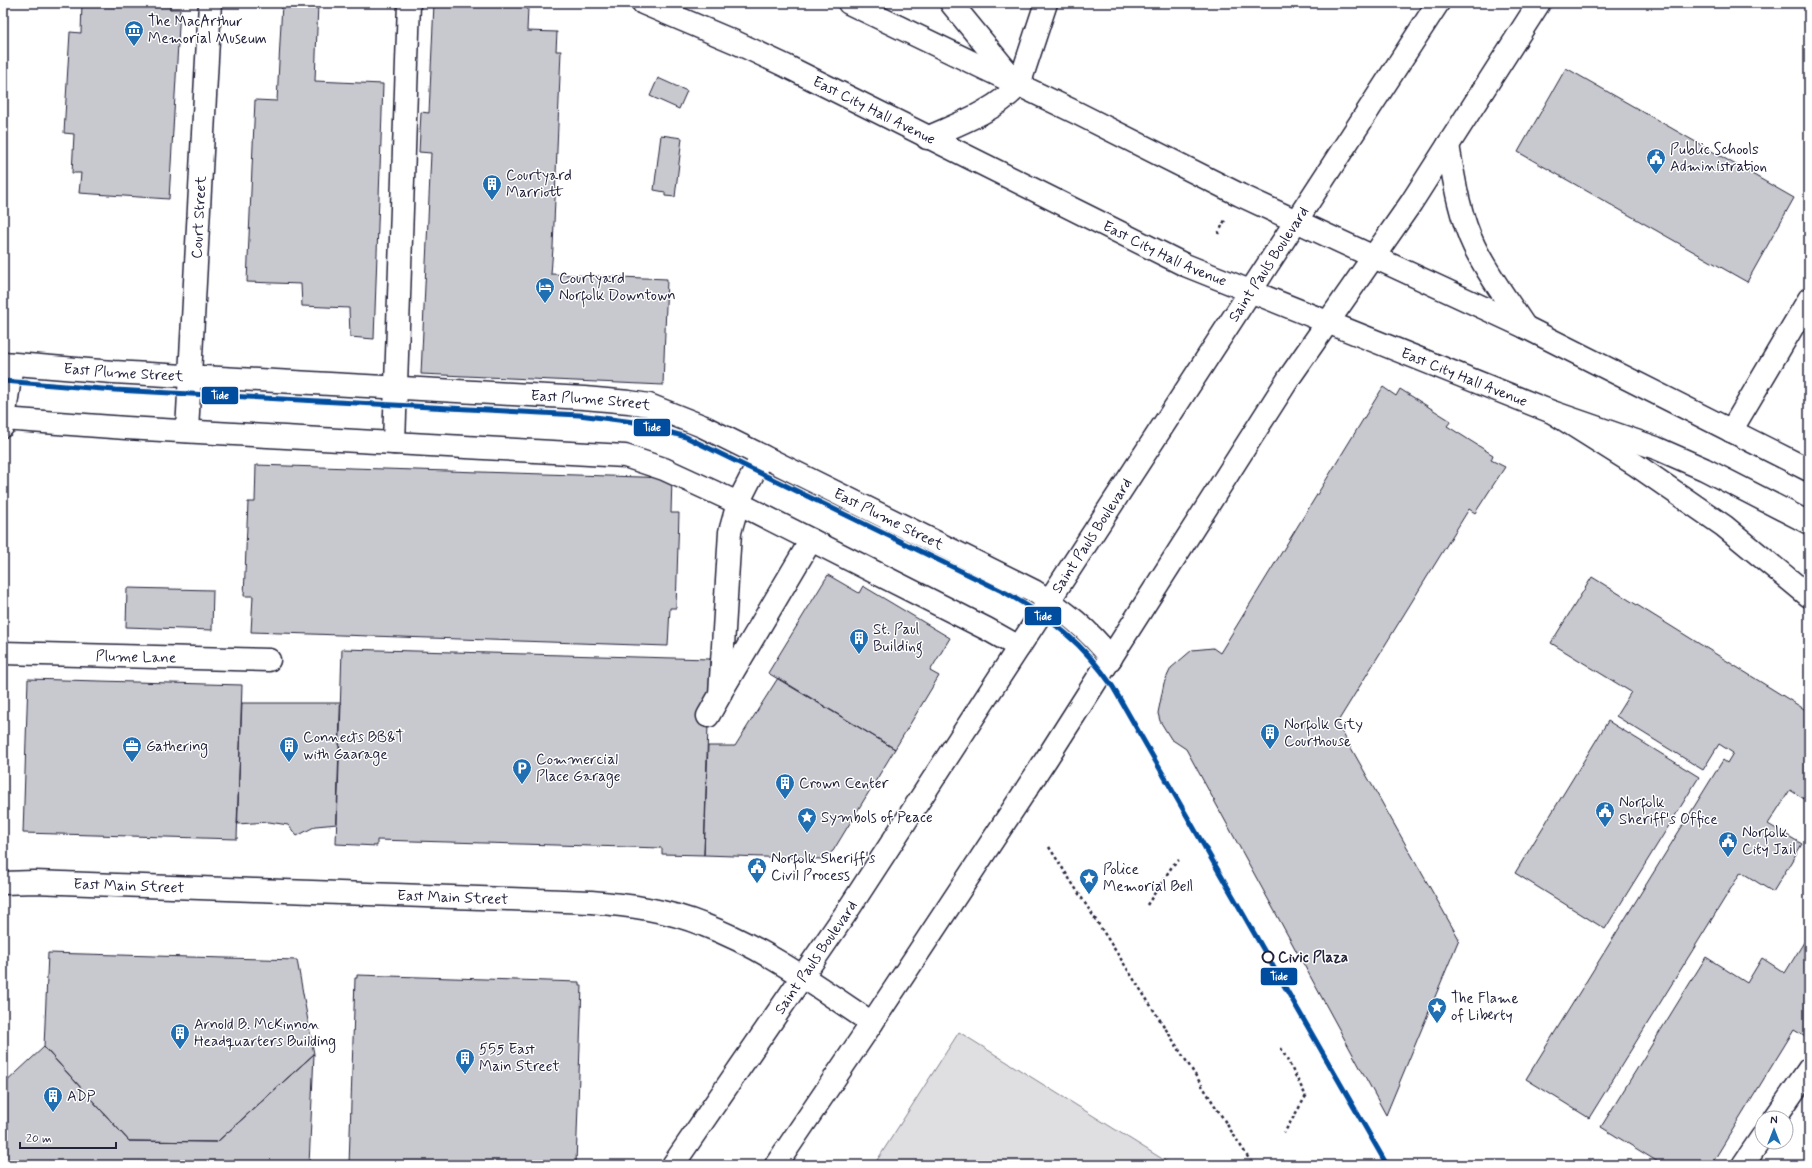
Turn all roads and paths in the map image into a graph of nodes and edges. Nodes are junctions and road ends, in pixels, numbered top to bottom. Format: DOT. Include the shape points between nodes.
graph roads {
  1 [pos="210,3"];
  2 [pos="409,3"];
  3 [pos="643,3"];
  4 [pos="850,3"];
  5 [pos="952,3"];
  6 [pos="1046,3"];
  7 [pos="1438,3"];
  8 [pos="1539,3"];
  9 [pos="1019,86"];
  10 [pos="928,138"];
  11 [pos="1448,145"];
  12 [pos="1229,212"];
  13 [pos="1296,221"];
  14 [pos="1218,234"];
  15 [pos="1374,257"];
  16 [pos="1250,292"];
  17 [pos="1809,299"];
  18 [pos="1327,323"];
  19 [pos="1525,327"];
  20 [pos="8,363"];
  21 [pos="191,376"];
  22 [pos="395,388"];
  23 [pos="1552,412"];
  24 [pos="3,421"];
  25 [pos="187,431"];
  26 [pos="1731,431"];
  27 [pos="394,443"];
  28 [pos="762,456"];
  29 [pos="1809,470"];
  30 [pos="738,503"];
  31 [pos="1809,523"];
  32 [pos="811,540"];
  33 [pos="1809,596"];
  34 [pos="1049,601"];
  35 [pos="1019,647"];
  36 [pos="3,653"];
  37 [pos="1111,658"];
  38 [pos="269,660"];
  39 [pos="720,696"];
  40 [pos="708,716"];
  41 [pos="1049,847"];
  42 [pos="1179,860"];
  43 [pos="3,883"];
  44 [pos="1147,905"];
  45 [pos="802,976"];
  46 [pos="872,1023"];
  47 [pos="1281,1048"];
  48 [pos="1809,1069"];
  49 [pos="1781,1110"];
  50 [pos="1284,1133"];
  51 [pos="1754,1149"];
  52 [pos="673,1165"];
  53 [pos="776,1165"];
  54 [pos="1253,1165"];
  55 [pos="1743,1165"];
  1 -- 21 [label="main road, Court Street"];
  2 -- 22 [label="main road"];
  3 -- 10 [label="main road, East City Hall Avenue" via="735,42"];
  4 -- 9 [label="main road"];
  5 -- 9 [label="main road"];
  6 -- 9 [label="main road"];
  7 -- 13 [label="main road, Saint Pauls Boulevard"];
  8 -- 11 [label="main road"];
  9 -- 10 [label="main road" via="1000,104"];
  9 -- 13 [label="main road"];
  10 -- 16 [label="main road, East City Hall Avenue" via="1185,265"];
  11 -- 15 [label="main road"];
  11 -- 19 [label="main road" via="1456,188 1473,245"];
  12 -- 14 [label="path"];
  13 -- 15 [label="main road"];
  13 -- 16 [label="main road, Saint Pauls Boulevard"];
  15 -- 18 [label="main road"];
  15 -- 19 [label="main road"];
  16 -- 18 [label="main road, East City Hall Avenue"];
  16 -- 34 [label="main road, Saint Pauls Boulevard"];
  17 -- 26 [label="main road"];
  18 -- 23 [label="main road, East City Hall Avenue"];
  18 -- 37 [label="main road" via="1285,384"];
  19 -- 26 [label="main road"];
  20 -- 21 [label="main road, East Plume Street"];
  20 -- 24 [label="main road"];
  21 -- 22 [label="main road, East Plume Street"];
  21 -- 25 [label="main road, Court Street"];
  22 -- 27 [label="main road"];
  22 -- 28 [label="main road, East Plume Street" via="592,398 649,405 684,418"];
  23 -- 31 [label="main road, East City Hall Avenue" via="1663,451 1736,484"];
  23 -- 33 [label="main road" via="1636,465 1718,522 1768,560"];
  24 -- 25 [label="main road"];
  25 -- 27 [label="main road"];
  26 -- 29 [label="main road"];
  27 -- 30 [label="main road" via="625,456 664,469"];
  28 -- 30 [label="main road"];
  28 -- 34 [label="main road, East Plume Street" via="994,570"];
  30 -- 32 [label="main road"];
  30 -- 39 [label="main road" via="729,540"];
  32 -- 35 [label="main road" via="987,628"];
  32 -- 39 [label="main road"];
  34 -- 35 [label="main road, Saint Pauls Boulevard"];
  34 -- 37 [label="main road, East Plume Street" via="1083,627"];
  35 -- 45 [label="main road, Saint Pauls Boulevard"];
  36 -- 38 [label="main road, Plume Lane"];
  37 -- 46 [label="main road"];
  39 -- 40 [label="main road"];
  41 -- 54 [label="path"];
  42 -- 44 [label="path"];
  43 -- 45 [label="main road, East Main Street" via="34,882 559,901 634,906 690,920 726,934"];
  45 -- 46 [label="main road, East Main Street"];
  45 -- 52 [label="main road, Saint Pauls Boulevard"];
  46 -- 53 [label="main road"];
  47 -- 50 [label="path" via="1306,1096"];
  48 -- 49 [label="main road"];
  51 -- 55 [label="main road"];
}
